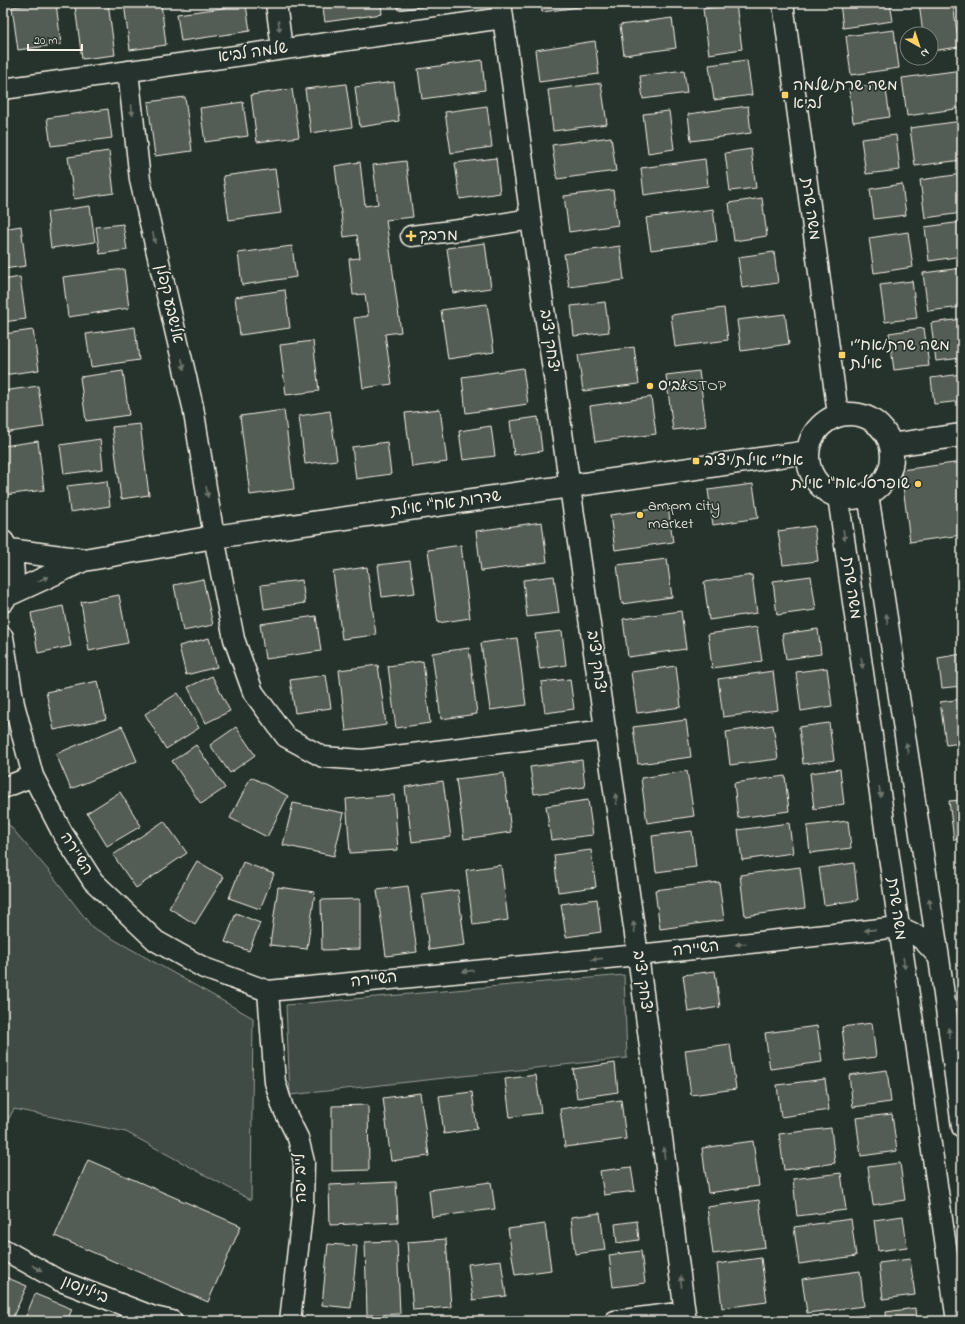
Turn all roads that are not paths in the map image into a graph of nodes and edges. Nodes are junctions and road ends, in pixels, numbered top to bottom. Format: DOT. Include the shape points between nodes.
graph roads {
  1 [pos="276,3"];
  2 [pos="783,3"];
  3 [pos="502,10"];
  4 [pos="282,49"];
  5 [pos="128,71"];
  6 [pos="3,89"];
  7 [pos="531,219"];
  8 [pos="411,236"];
  9 [pos="838,415"];
  10 [pos="962,435"];
  11 [pos="892,445"];
  12 [pos="808,452"];
  13 [pos="570,486"];
  14 [pos="868,494"];
  15 [pos="838,496"];
  16 [pos="214,537"];
  17 [pos="6,546"];
  18 [pos="84,560"];
  19 [pos="5,598"];
  20 [pos="3,637"];
  21 [pos="606,730"];
  22 [pos="33,776"];
  23 [pos="3,788"];
  24 [pos="898,927"];
  25 [pos="638,955"];
  26 [pos="939,958"];
  27 [pos="268,990"];
  28 [pos="962,1127"];
  29 [pos="3,1249"];
  30 [pos="685,1317"];
  31 [pos="172,1321"];
  32 [pos="290,1321"];
  33 [pos="615,1321"];
  34 [pos="957,1321"];
  1 -- 4 [label="street, one-way"];
  2 -- 9 [label="street, משה שרת"];
  3 -- 4 [label="street, שלמה לביא"];
  3 -- 7 [label="street, יצחק יציב"];
  4 -- 5 [label="street, שלמה לביא"];
  5 -- 6 [label="street, שלמה לביא"];
  5 -- 16 [label="street, אלישבע קפלן, one-way" via="140,180 193,407"];
  7 -- 8 [label="street"];
  7 -- 13 [label="street, יצחק יציב"];
  9 -- 11 [label="main road" via="855,414 871,418 884,430"];
  9 -- 12 [label="main road" via="820,426 812,438"];
  10 -- 11 [label="main road"];
  11 -- 14 [label="main road" via="893,459 889,473 880,485"];
  12 -- 13 [label="main road, שדרות אח\"י אילת"];
  12 -- 15 [label="main road" via="811,469 819,484"];
  13 -- 16 [label="main road, שדרות אח\"י אילת"];
  13 -- 21 [label="street, יצחק יציב"];
  14 -- 15 [label="main road" via="849,498"];
  26 -- 14 [label="street, משה שרת, one-way"];
  15 -- 24 [label="street, משה שרת, one-way"];
  16 -- 18 [label="main road, שדרות אח\"י אילת"];
  16 -- 21 [label="street, אלישבע קפלן" via="234,640 253,692 286,737 323,757 363,760"];
  17 -- 18 [label="main road, שדרות אח\"י אילת"];
  17 -- 19 [label="main road" via="13,565 13,573"];
  19 -- 18 [label="main road, שדרות אח\"י אילת, one-way"];
  20 -- 22 [label="street, השיירה" via="14,704"];
  25 -- 21 [label="street, יצחק יציב, one-way"];
  22 -- 23 [label="street"];
  22 -- 27 [label="street, השיירה" via="63,834 92,881 156,940 204,968"];
  24 -- 25 [label="street, השיירה, one-way"];
  24 -- 26 [label="street, השיירה" via="920,937"];
  24 -- 34 [label="street, משה שרת, one-way"];
  25 -- 27 [label="street, השיירה, one-way"];
  30 -- 25 [label="street, יצחק יציב, one-way"];
  28 -- 26 [label="street, משה שרת, one-way"];
  27 -- 32 [label="street, לייב יפה" via="275,1082 283,1108 298,1138 304,1162 303,1204"];
  29 -- 31 [label="street, ביילינסון, one-way" via="58,1280 154,1317"];
  30 -- 33 [label="street"];
}
